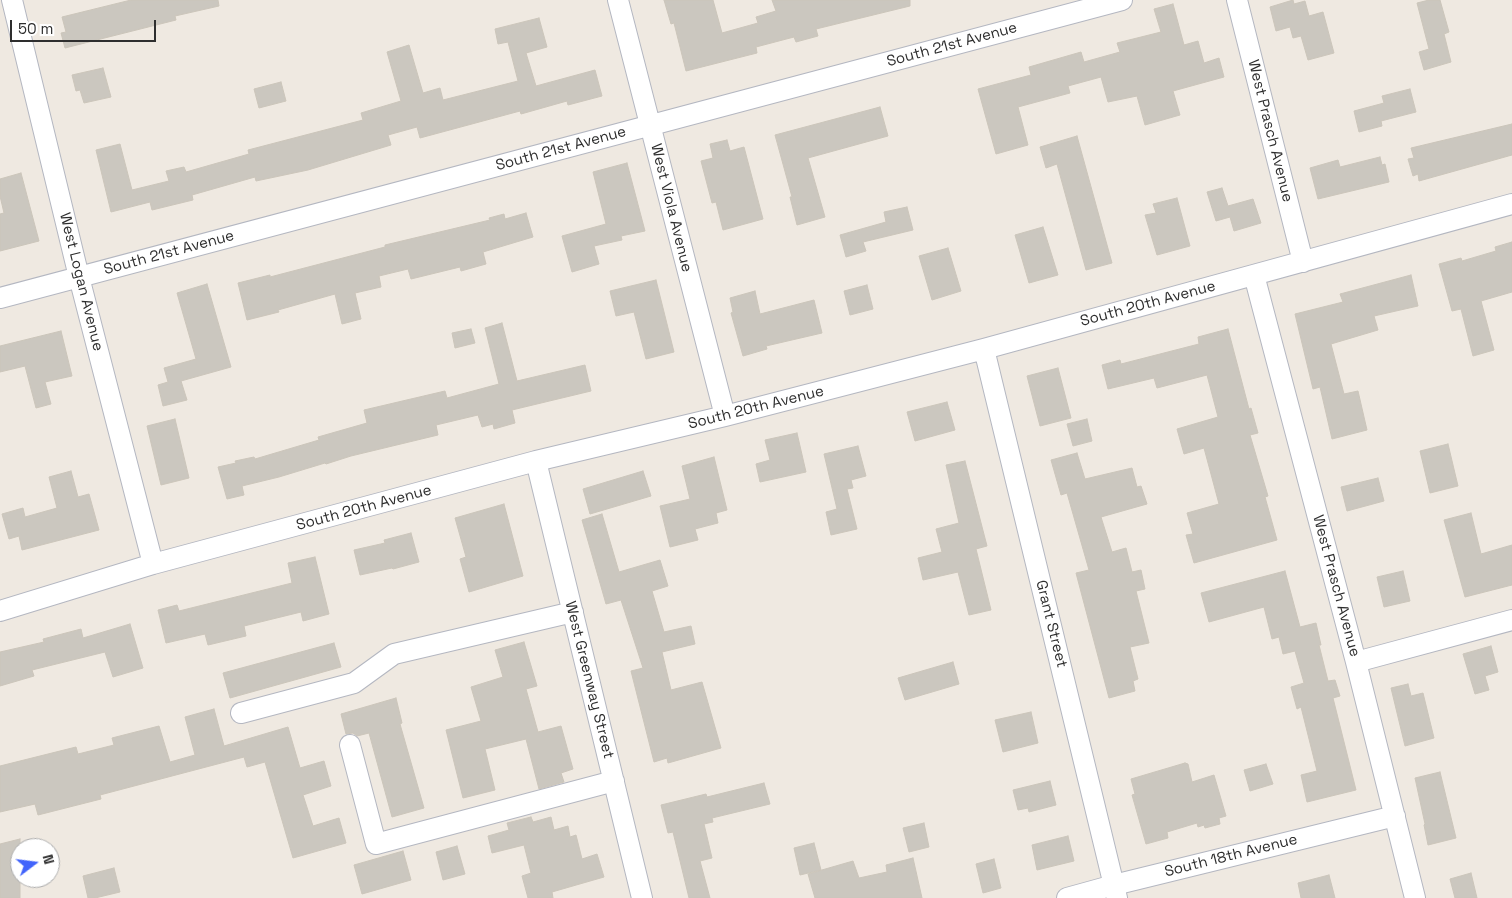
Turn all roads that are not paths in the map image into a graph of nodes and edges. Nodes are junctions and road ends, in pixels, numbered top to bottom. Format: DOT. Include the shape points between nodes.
graph roads {
  1 [pos="12,0"];
  2 [pos="618,0"];
  3 [pos="1122,0"];
  4 [pos="1237,0"];
  5 [pos="650,126"];
  6 [pos="1512,204"];
  7 [pos="1303,262"];
  8 [pos="1254,275"];
  9 [pos="79,277"];
  10 [pos="0,298"];
  11 [pos="984,349"];
  12 [pos="724,416"];
  13 [pos="536,461"];
  14 [pos="152,564"];
  15 [pos="0,612"];
  16 [pos="572,612"];
  17 [pos="1512,620"];
  18 [pos="1356,662"];
  19 [pos="241,713"];
  20 [pos="350,745"];
  21 [pos="614,781"];
  22 [pos="1395,816"];
  23 [pos="1115,891"];
  24 [pos="642,898"];
  25 [pos="1067,898"];
  26 [pos="1415,898"];
  1 -- 9 [label="street, West Logan Avenue"];
  2 -- 5 [label="street, West Viola Avenue"];
  3 -- 5 [label="street, South 21st Avenue"];
  4 -- 7 [label="street, West Prasch Avenue"];
  5 -- 9 [label="street, South 21st Avenue"];
  5 -- 12 [label="street, West Viola Avenue"];
  6 -- 7 [label="street, South 20th Avenue"];
  7 -- 8 [label="street, South 20th Avenue"];
  8 -- 11 [label="street, South 20th Avenue"];
  8 -- 18 [label="street, West Prasch Avenue"];
  9 -- 10 [label="street, South 21st Avenue"];
  9 -- 14 [label="street, West Logan Avenue"];
  11 -- 12 [label="street, South 20th Avenue"];
  11 -- 23 [label="street, Grant Street"];
  12 -- 13 [label="street, South 20th Avenue"];
  13 -- 14 [label="street, South 20th Avenue"];
  13 -- 16 [label="street, West Greenway Street"];
  14 -- 15 [label="street, South 20th Avenue"];
  16 -- 19 [label="street" via="394,654 354,682"];
  16 -- 21 [label="street, West Greenway Street"];
  17 -- 18 [label="street"];
  18 -- 22 [label="street, West Prasch Avenue"];
  20 -- 21 [label="street" via="376,844"];
  21 -- 24 [label="street, West Greenway Street"];
  22 -- 23 [label="street, South 18th Avenue"];
  22 -- 26 [label="street, West Prasch Avenue"];
  23 -- 25 [label="street, South 18th Avenue"];
}
